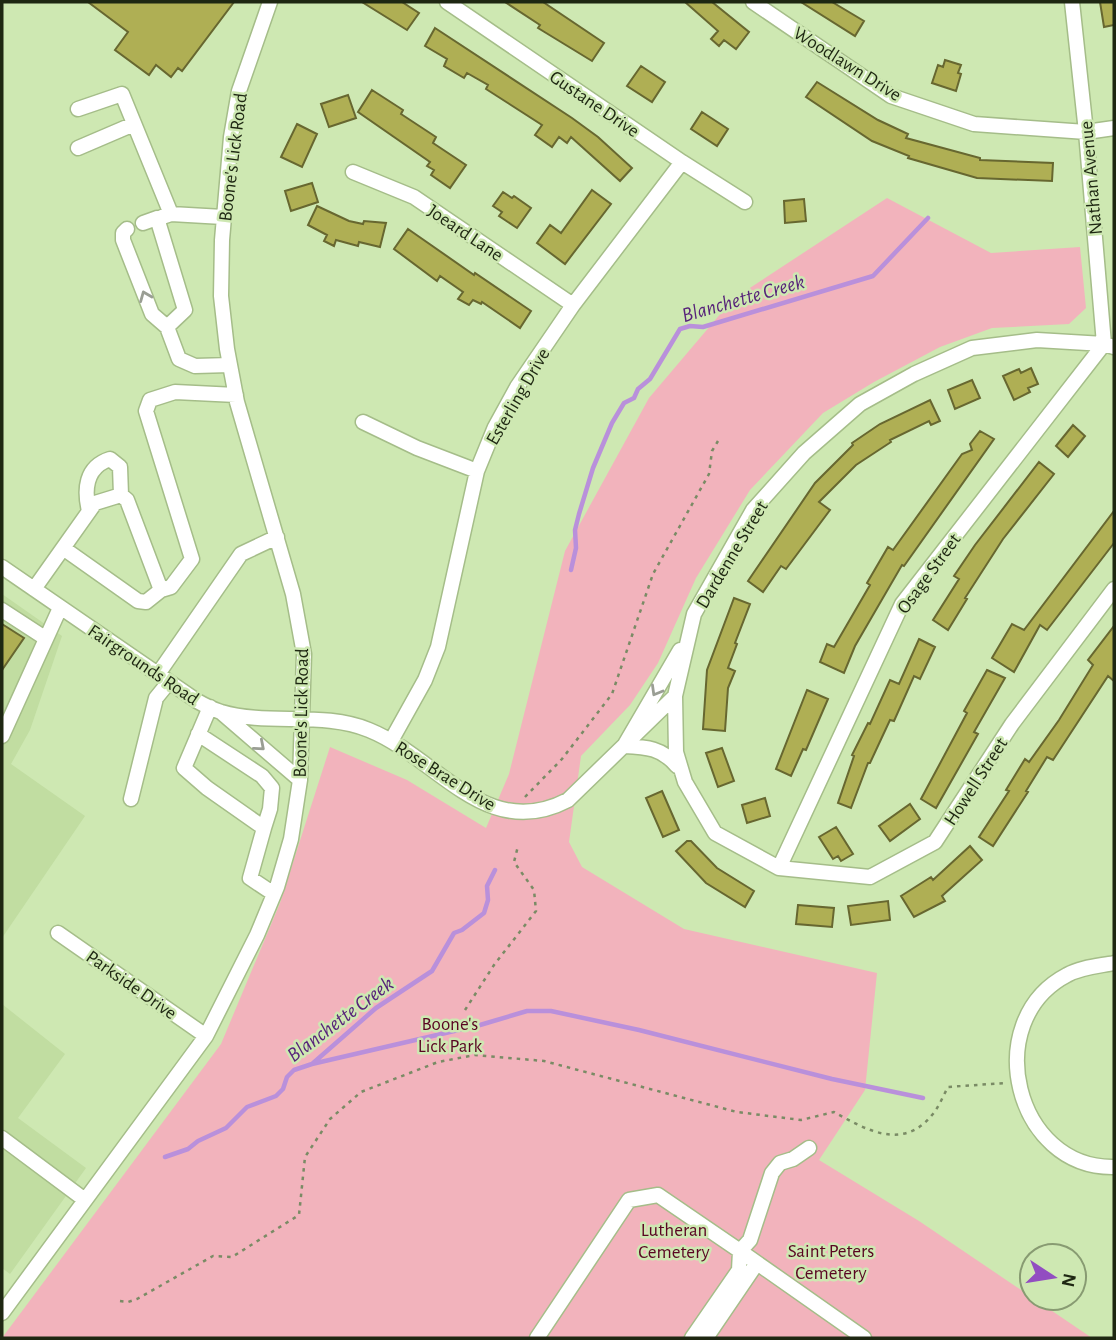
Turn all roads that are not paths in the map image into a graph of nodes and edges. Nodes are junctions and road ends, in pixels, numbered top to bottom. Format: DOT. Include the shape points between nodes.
graph roads {
  1 [pos="270,2"];
  2 [pos="447,2"];
  3 [pos="753,2"];
  4 [pos="1072,2"];
  5 [pos="78,109"];
  6 [pos="134,124"];
  7 [pos="1114,128"];
  8 [pos="1086,132"];
  9 [pos="78,148"];
  10 [pos="682,162"];
  11 [pos="353,172"];
  12 [pos="745,202"];
  13 [pos="223,217"];
  14 [pos="157,218"];
  15 [pos="127,229"];
  16 [pos="573,305"];
  17 [pos="167,327"];
  18 [pos="1109,345"];
  19 [pos="230,365"];
  20 [pos="236,395"];
  21 [pos="363,422"];
  22 [pos="477,471"];
  23 [pos="121,495"];
  24 [pos="89,511"];
  25 [pos="277,537"];
  26 [pos="63,548"];
  27 [pos="2,567"];
  28 [pos="34,589"];
  29 [pos="1114,589"];
  30 [pos="161,590"];
  31 [pos="60,608"];
  32 [pos="2,610"];
  33 [pos="688,636"];
  34 [pos="45,638"];
  35 [pos="164,678"];
  36 [pos="675,696"];
  37 [pos="215,709"];
  38 [pos="302,720"];
  39 [pos="198,734"];
  40 [pos="2,736"];
  41 [pos="391,741"];
  42 [pos="624,746"];
  43 [pos="682,773"];
  44 [pos="300,780"];
  45 [pos="131,799"];
  46 [pos="264,828"];
  47 [pos="779,868"];
  48 [pos="274,894"];
  49 [pos="58,933"];
  50 [pos="1114,963"];
  51 [pos="206,1036"];
  52 [pos="2,1138"];
  53 [pos="809,1148"];
  54 [pos="1114,1167"];
  55 [pos="85,1200"];
  56 [pos="740,1251"];
  57 [pos="757,1263"];
  58 [pos="2,1313"];
  59 [pos="537,1338"];
  60 [pos="692,1338"];
  61 [pos="706,1338"];
  62 [pos="864,1338"];
  1 -- 13 [label="street, Boone's Lick Road" via="239,91"];
  2 -- 10 [label="street, Gustane Drive"];
  3 -- 8 [label="street, Woodlawn Drive" via="891,96 974,124"];
  4 -- 8 [label="street, Nathan Avenue"];
  5 -- 6 [label="street" via="122,94"];
  6 -- 9 [label="street"];
  6 -- 14 [label="street"];
  7 -- 8 [label="street, Woodlawn Drive"];
  8 -- 18 [label="street, Nathan Avenue"];
  10 -- 12 [label="street, Gustane Drive"];
  10 -- 16 [label="street, Esterling Drive"];
  11 -- 16 [label="street, Joeard Lane" via="414,197"];
  13 -- 14 [label="street"];
  13 -- 19 [label="street, Boone's Lick Road" via="221,296"];
  14 -- 17 [label="street" via="185,310"];
  17 -- 15 [label="street, one-way" via="152,314 122,240"];
  16 -- 22 [label="street, Esterling Drive" via="517,387"];
  17 -- 19 [label="street" via="179,359 195,366"];
  18 -- 33 [label="street, Dardenne Street" via="1037,340 972,348 860,404 804,453 753,510 694,614"];
  18 -- 47 [label="street, Osage Street" via="902,604"];
  19 -- 20 [label="street, Boone's Lick Road"];
  20 -- 25 [label="street, Boone's Lick Road"];
  20 -- 30 [label="street" via="175,392 150,400 146,411 192,559 171,587"];
  21 -- 22 [label="street"];
  22 -- 41 [label="street, Esterling Drive" via="438,647"];
  23 -- 24 [label="street" via="95,503"];
  23 -- 24 [label="street" via="120,467 110,459 100,462 86,482"];
  23 -- 30 [label="street" via="127,500"];
  24 -- 26 [label="street"];
  25 -- 35 [label="street" via="241,554"];
  25 -- 38 [label="street, Boone's Lick Road" via="304,654"];
  26 -- 28 [label="street"];
  26 -- 30 [label="street" via="138,601 146,602"];
  27 -- 28 [label="street, Fairgrounds Road"];
  28 -- 31 [label="street, Fairgrounds Road"];
  29 -- 47 [label="street, Howell Street" via="1012,724 935,842 870,877"];
  31 -- 34 [label="street"];
  31 -- 35 [label="street, Fairgrounds Road"];
  32 -- 34 [label="street"];
  33 -- 36 [label="street, Dardenne Street"];
  33 -- 42 [label="street, one-way"];
  34 -- 40 [label="street"];
  35 -- 37 [label="street, Fairgrounds Road"];
  35 -- 45 [label="street"];
  36 -- 42 [label="street, Rose Brae Drive"];
  36 -- 43 [label="street, Dardenne Street" via="676,751"];
  37 -- 38 [label="street, Fairgrounds Road"];
  37 -- 39 [label="street"];
  37 -- 44 [label="street, one-way"];
  38 -- 41 [label="street, Rose Brae Drive" via="348,723"];
  38 -- 44 [label="street, Boone's Lick Road"];
  39 -- 46 [label="street" via="262,776 272,788"];
  39 -- 46 [label="street" via="184,768"];
  41 -- 42 [label="street, Rose Brae Drive" via="480,801 522,813 551,809 568,800"];
  42 -- 43 [label="street" via="657,749"];
  43 -- 47 [label="street, Dardenne Street" via="715,833"];
  44 -- 48 [label="street, Boone's Lick Road" via="291,839"];
  46 -- 48 [label="street" via="250,878"];
  48 -- 51 [label="street, Boone's Lick Road"];
  49 -- 51 [label="street, Parkside Drive"];
  50 -- 54 [label="street" via="1067,975 1033,1005 1025,1019 1016,1073 1026,1109 1042,1136 1070,1156"];
  51 -- 55 [label="street, Boone's Lick Road"];
  52 -- 55 [label="street"];
  53 -- 56 [label="street" via="780,1163 772,1173 750,1240"];
  55 -- 58 [label="street, Boone's Lick Road"];
  56 -- 57 [label="street"];
  56 -- 59 [label="street" via="658,1195 629,1200"];
  56 -- 60 [label="street" via="739,1270"];
  57 -- 61 [label="street"];
  57 -- 62 [label="street"];
}
